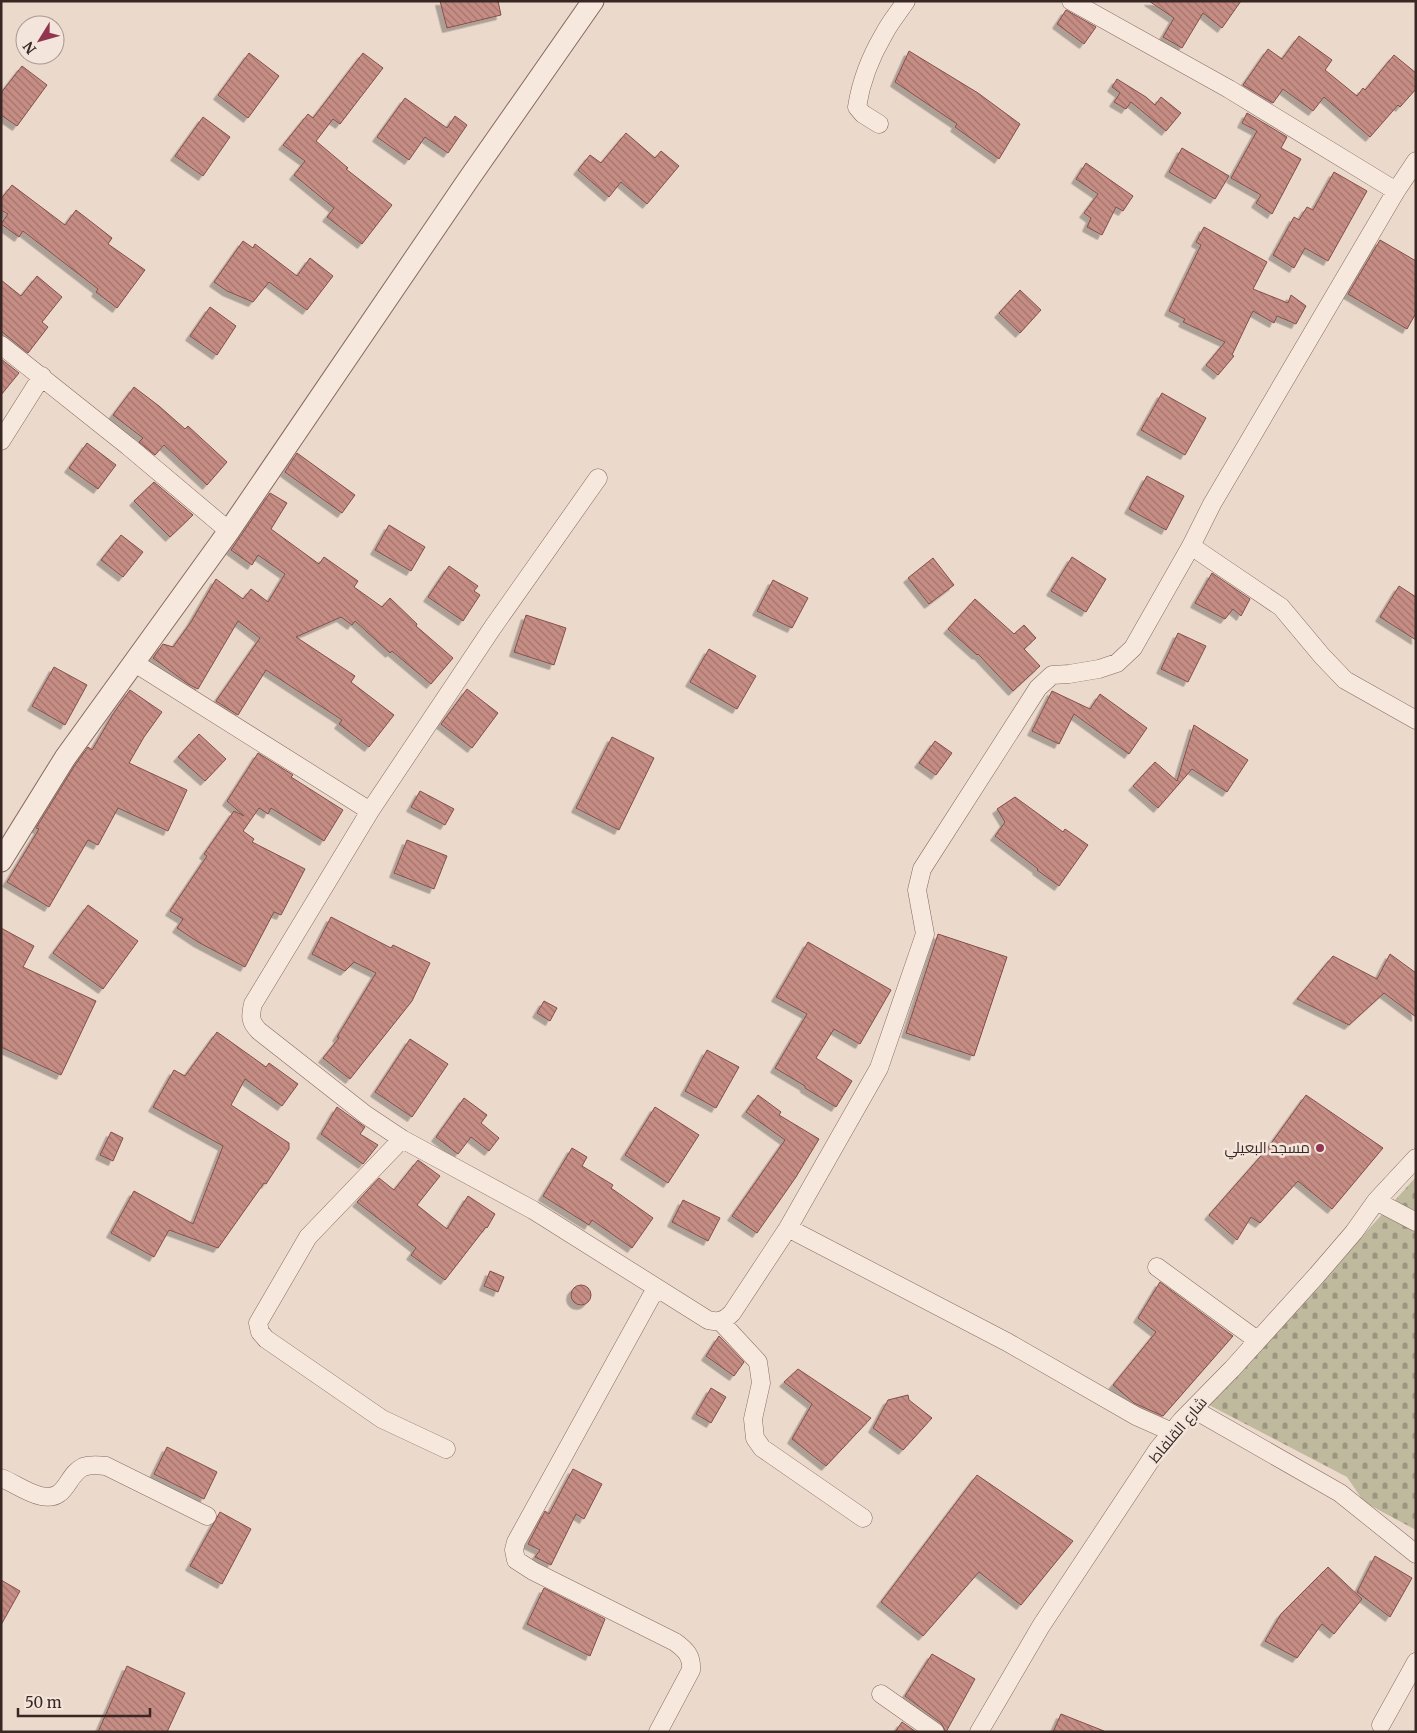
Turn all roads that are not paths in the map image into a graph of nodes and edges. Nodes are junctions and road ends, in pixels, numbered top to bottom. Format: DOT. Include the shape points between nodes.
graph roads {
  1 [pos="593,1"];
  2 [pos="906,1"];
  3 [pos="1071,1"];
  4 [pos="880,124"];
  5 [pos="1416,161"];
  6 [pos="1396,191"];
  7 [pos="1,345"];
  8 [pos="42,376"];
  9 [pos="1,441"];
  10 [pos="598,478"];
  11 [pos="228,531"];
  12 [pos="1191,546"];
  13 [pos="133,662"];
  14 [pos="1416,720"];
  15 [pos="370,811"];
  16 [pos="1,860"];
  17 [pos="402,1139"];
  18 [pos="1416,1158"];
  19 [pos="1376,1201"];
  20 [pos="1416,1222"];
  21 [pos="788,1228"];
  22 [pos="1157,1267"];
  23 [pos="656,1288"];
  24 [pos="720,1321"];
  25 [pos="1257,1340"];
  26 [pos="1194,1409"];
  27 [pos="1172,1432"];
  28 [pos="446,1449"];
  29 [pos="1,1478"];
  30 [pos="207,1516"];
  31 [pos="863,1518"];
  32 [pos="1416,1554"];
  33 [pos="1416,1662"];
  34 [pos="880,1694"];
  35 [pos="1382,1725"];
  36 [pos="658,1732"];
  37 [pos="935,1732"];
  38 [pos="979,1732"];
  1 -- 11 [label="street"];
  2 -- 4 [label="street" via="884,33 866,70 859,94 857,107"];
  3 -- 6 [label="street" via="1229,89"];
  5 -- 6 [label="street"];
  6 -- 12 [label="street" via="1212,504"];
  7 -- 8 [label="street"];
  8 -- 9 [label="street"];
  8 -- 11 [label="street"];
  10 -- 15 [label="street"];
  11 -- 13 [label="street"];
  12 -- 14 [label="street" via="1281,607 1345,680"];
  12 -- 21 [label="street" via="1132,648 1118,663 1099,669 1052,675 1038,688 922,870 917,890 925,934 879,1068"];
  13 -- 15 [label="street"];
  13 -- 16 [label="street" via="65,758"];
  15 -- 17 [label="street" via="253,1004 250,1015 259,1031 366,1115"];
  17 -- 23 [label="street" via="533,1210"];
  17 -- 28 [label="street" via="308,1237 258,1323 266,1339 382,1419"];
  18 -- 19 [label="street, شارع القلفاط"];
  19 -- 20 [label="street"];
  19 -- 25 [label="street, شارع القلفاط" via="1354,1232"];
  21 -- 24 [label="street" via="732,1313"];
  21 -- 27 [label="street" via="1007,1342 1136,1416"];
  22 -- 25 [label="street"];
  23 -- 24 [label="street" via="708,1320"];
  23 -- 36 [label="street" via="514,1550 516,1560 533,1571 675,1642 688,1654 692,1661 691,1670"];
  24 -- 31 [label="street" via="758,1362 761,1382 753,1420 755,1438 762,1448"];
  25 -- 26 [label="street, شارع القلفاط"];
  26 -- 27 [label="street, شارع القلفاط"];
  26 -- 32 [label="street" via="1340,1493"];
  27 -- 38 [label="street, شارع القلفاط" via="1046,1618"];
  29 -- 30 [label="street" via="41,1496 54,1496 82,1468 106,1466"];
  33 -- 35 [label="street"];
  34 -- 37 [label="street"];
}
